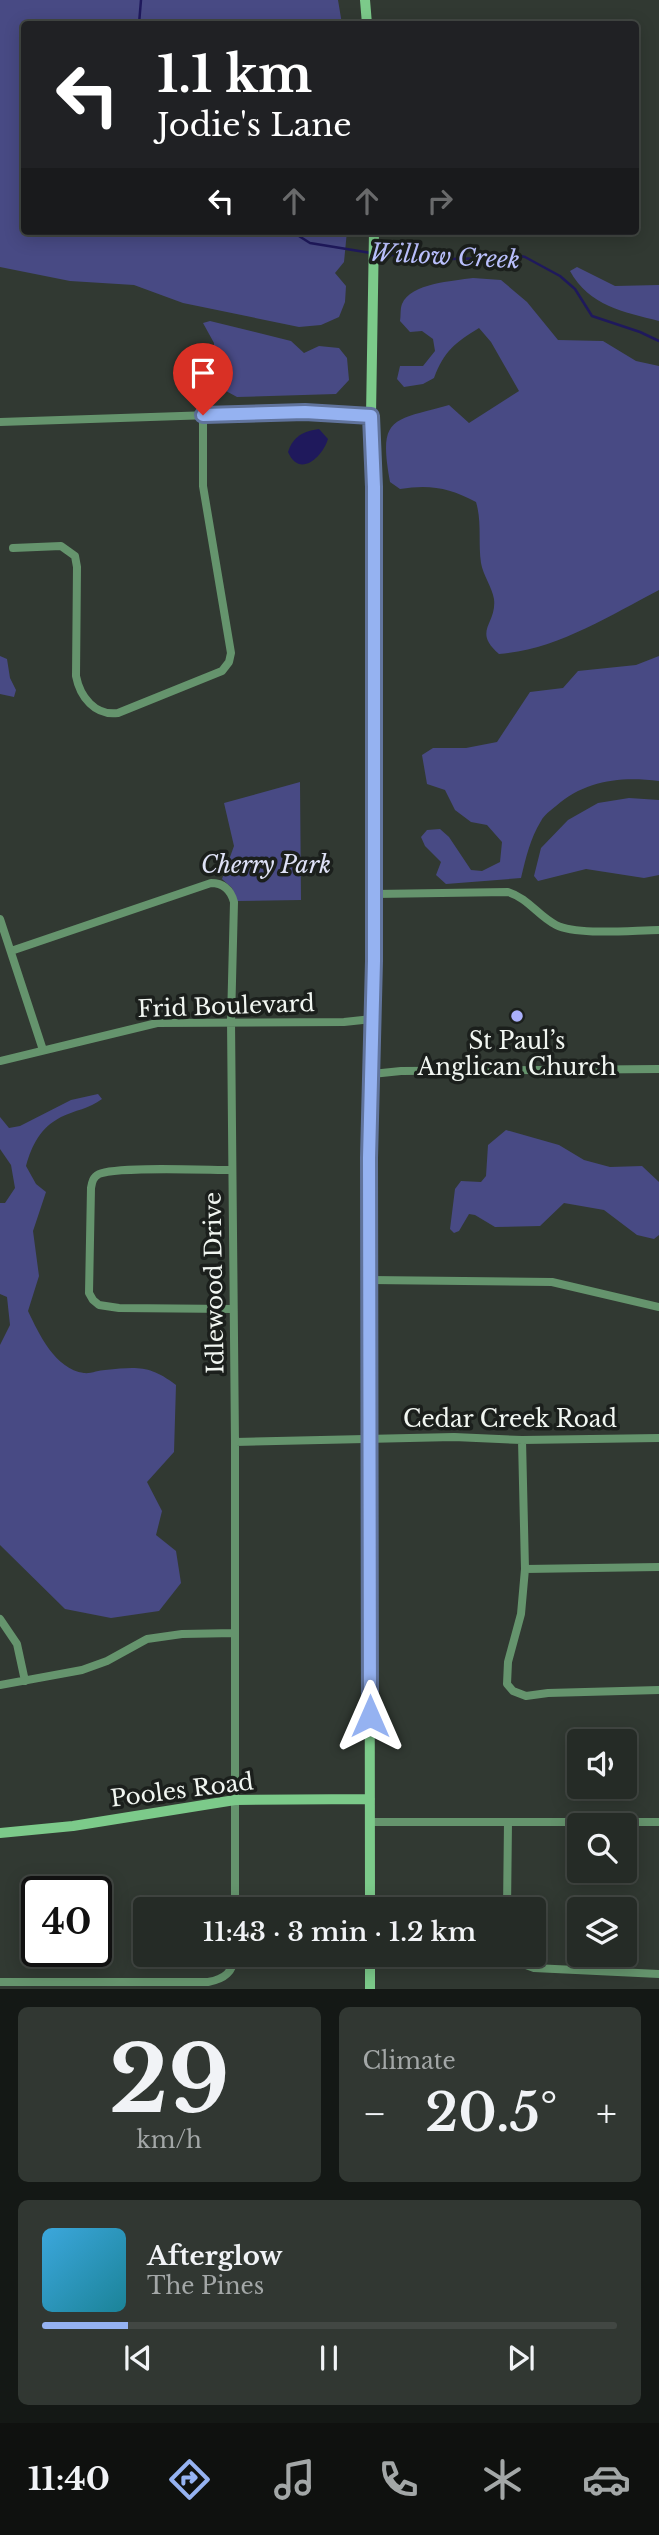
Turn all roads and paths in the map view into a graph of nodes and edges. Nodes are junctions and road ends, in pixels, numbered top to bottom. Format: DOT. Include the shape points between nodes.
graph roads {
  1 [pos="365,0"];
  2 [pos="367,21"];
  3 [pos="374,235"];
  4 [pos="203,415"];
  5 [pos="371,416"];
  6 [pos="0,422"];
  7 [pos="13,548"];
  8 [pos="374,894"];
  9 [pos="0,919"];
  10 [pos="659,930"];
  11 [pos="11,951"];
  12 [pos="372,1018"];
  13 [pos="231,1021"];
  14 [pos="43,1050"];
  15 [pos="0,1061"];
  16 [pos="659,1069"];
  17 [pos="372,1074"];
  18 [pos="232,1170"];
  19 [pos="370,1280"];
  20 [pos="659,1307"];
  21 [pos="233,1309"];
  22 [pos="659,1438"];
  23 [pos="369,1440"];
  24 [pos="522,1440"];
  25 [pos="235,1443"];
  26 [pos="659,1567"];
  27 [pos="525,1569"];
  28 [pos="0,1619"];
  29 [pos="235,1633"];
  30 [pos="25,1681"];
  31 [pos="0,1685"];
  32 [pos="659,1690"];
  33 [pos="370,1798"];
  34 [pos="235,1800"];
  35 [pos="371,1822"];
  36 [pos="508,1822"];
  37 [pos="659,1822"];
  38 [pos="0,1833"];
  39 [pos="235,1897"];
  40 [pos="370,1897"];
  41 [pos="507,1897"];
  42 [pos="231,1967"];
  43 [pos="370,1967"];
  44 [pos="531,1967"];
  45 [pos="659,1974"];
  46 [pos="0,1982"];
  47 [pos="100,1986"];
  48 [pos="370,1989"];
  1 -- 2 [label="street"];
  3 -- 5 [label="street"];
  4 -- 5 [label="street" via="305,412"];
  4 -- 6 [label="street"];
  4 -- 7 [label="street" via="203,486 232,653 222,671 118,713 96,709 76,676 75,556 61,546"];
  5 -- 8 [label="street"];
  8 -- 10 [label="street" via="508,892 567,929"];
  8 -- 12 [label="street"];
  9 -- 11 [label="street"];
  11 -- 13 [label="street, Idlewood Drive" via="218,883 228,889 234,902"];
  11 -- 14 [label="street"];
  12 -- 13 [label="street, Frid Boulevard"];
  12 -- 17 [label="street"];
  13 -- 14 [label="street, Frid Boulevard" via="143,1025"];
  13 -- 18 [label="street, Idlewood Drive"];
  14 -- 15 [label="street, Frid Boulevard"];
  16 -- 17 [label="street"];
  17 -- 19 [label="street"];
  18 -- 21 [label="street, Idlewood Drive"];
  18 -- 21 [label="street" via="121,1171 93,1178 89,1293 99,1305 119,1308"];
  19 -- 20 [label="street" via="552,1282"];
  19 -- 23 [label="street"];
  21 -- 25 [label="street, Idlewood Drive"];
  22 -- 24 [label="street, Cedar Creek Road"];
  23 -- 24 [label="street, Cedar Creek Road"];
  23 -- 25 [label="street, Cedar Creek Road"];
  23 -- 33 [label="street"];
  24 -- 27 [label="street"];
  25 -- 29 [label="street, Idlewood Drive"];
  26 -- 27 [label="street"];
  27 -- 32 [label="street" via="521,1614 506,1673 513,1691 526,1696"];
  28 -- 30 [label="street" via="17,1644"];
  29 -- 30 [label="street" via="147,1639 94,1666"];
  29 -- 34 [label="street, Idlewood Drive"];
  30 -- 31 [label="street"];
  33 -- 34 [label="street, Pooles Road"];
  33 -- 35 [label="street"];
  34 -- 38 [label="street, Pooles Road"];
  34 -- 39 [label="street, Idlewood Drive"];
  35 -- 36 [label="street"];
  35 -- 40 [label="street"];
  36 -- 37 [label="street"];
  36 -- 41 [label="street"];
  42 -- 47 [label="street" via="218,1980"];
  43 -- 48 [label="street"];
  44 -- 45 [label="street"];
  46 -- 47 [label="street"];
}
